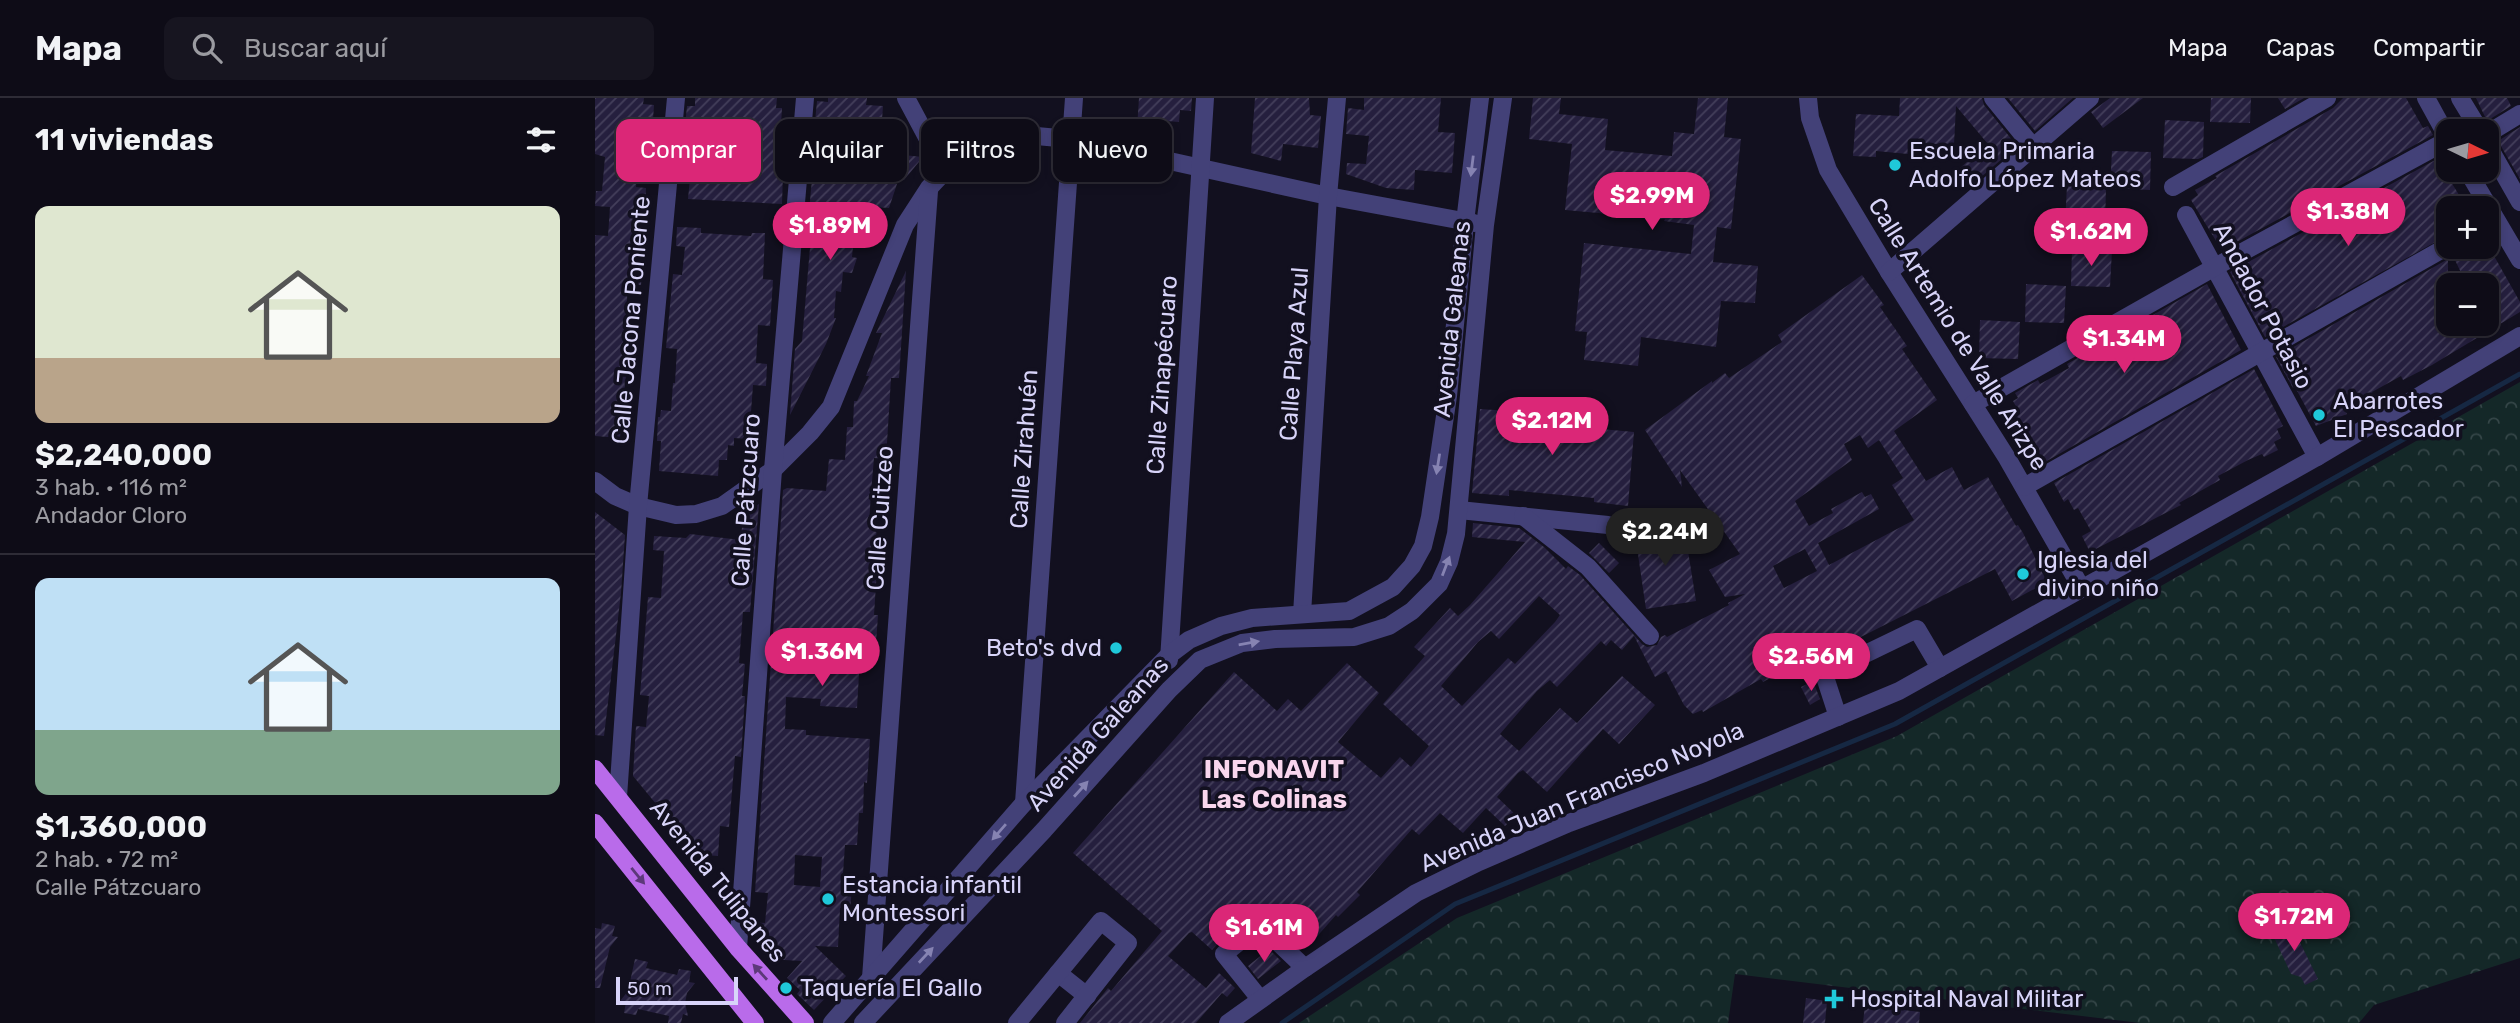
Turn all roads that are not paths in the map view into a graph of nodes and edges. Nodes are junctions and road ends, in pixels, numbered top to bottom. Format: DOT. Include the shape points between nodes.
graph roads {
  1 [pos="676,98"];
  2 [pos="805,98"];
  3 [pos="906,98"];
  4 [pos="1074,98"];
  5 [pos="1205,98"];
  6 [pos="1337,98"];
  7 [pos="1480,98"];
  8 [pos="1503,98"];
  9 [pos="1808,98"];
  10 [pos="1993,98"];
  11 [pos="2327,98"];
  12 [pos="2426,98"];
  13 [pos="2460,98"];
  14 [pos="2085,99"];
  15 [pos="2520,114"];
  16 [pos="1072,119"];
  17 [pos="2437,119"];
  18 [pos="2473,119"];
  19 [pos="921,126"];
  20 [pos="2499,127"];
  21 [pos="2436,146"];
  22 [pos="2033,147"];
  23 [pos="1172,162"];
  24 [pos="2499,165"];
  25 [pos="1199,168"];
  26 [pos="935,182"];
  27 [pos="1067,182"];
  28 [pos="2173,187"];
  29 [pos="929,188"];
  30 [pos="1328,196"];
  31 [pos="2520,202"];
  32 [pos="2186,215"];
  33 [pos="1465,222"];
  34 [pos="1485,225"];
  35 [pos="2499,232"];
  36 [pos="2436,253"];
  37 [pos="2520,260"];
  38 [pos="2215,267"];
  39 [pos="1889,272"];
  40 [pos="2520,336"];
  41 [pos="2262,352"];
  42 [pos="1448,396"];
  43 [pos="1469,398"];
  44 [pos="1973,404"];
  45 [pos="2317,457"];
  46 [pos="772,470"];
  47 [pos="595,481"];
  48 [pos="2024,487"];
  49 [pos="638,506"];
  50 [pos="1459,510"];
  51 [pos="1523,516"];
  52 [pos="1608,525"];
  53 [pos="2082,589"];
  54 [pos="1302,614"];
  55 [pos="1650,636"];
  56 [pos="1169,655"];
  57 [pos="1940,668"];
  58 [pos="1168,690"];
  59 [pos="1838,717"];
  60 [pos="595,769"];
  61 [pos="618,797"];
  62 [pos="1024,803"];
  63 [pos="595,823"];
  64 [pos="738,948"];
  65 [pos="1305,968"];
  66 [pos="1058,973"];
  67 [pos="871,978"];
  68 [pos="1087,996"];
  69 [pos="1260,999"];
  70 [pos="755,1023"];
  71 [pos="805,1023"];
  72 [pos="832,1023"];
  73 [pos="863,1023"];
  74 [pos="1017,1023"];
  75 [pos="1065,1023"];
  76 [pos="1228,1023"];
  1 -- 49 [label="street, Calle Jacona Poniente"];
  2 -- 46 [label="street, Calle Pátzcuaro"];
  3 -- 19 [label="street"];
  4 -- 16 [label="street, Calle Zirahuén"];
  5 -- 25 [label="street, Calle Zinapécuaro"];
  6 -- 30 [label="street, Calle Playa Azul"];
  7 -- 33 [label="street, Avenida Galeanas, one-way"];
  8 -- 34 [label="street, Avenida Galeanas"];
  9 -- 39 [label="street, Calle Artemio de Valle Arizpe" via="1828,170"];
  10 -- 22 [label="street"];
  11 -- 28 [label="street"];
  12 -- 17 [label="street"];
  13 -- 18 [label="street"];
  14 -- 22 [label="street"];
  15 -- 20 [label="street"];
  21 -- 38 [label="street"];
  22 -- 39 [label="street"];
  23 -- 25 [label="street"];
  24 -- 31 [label="street"];
  25 -- 30 [label="street"];
  25 -- 56 [label="street, Calle Zinapécuaro"];
  26 -- 29 [label="street"];
  27 -- 62 [label="street, Calle Zirahuén"];
  29 -- 46 [label="street" via="905,225 831,407"];
  29 -- 67 [label="street, Calle Cuitzeo"];
  30 -- 33 [label="street"];
  30 -- 54 [label="street, Calle Playa Azul"];
  32 -- 38 [label="street, Andador Potasio"];
  33 -- 34 [label="street"];
  33 -- 42 [label="street, Avenida Galeanas"];
  34 -- 43 [label="street, Avenida Galeanas"];
  35 -- 37 [label="street"];
  36 -- 41 [label="street"];
  38 -- 41 [label="street, Andador Potasio"];
  38 -- 44 [label="street"];
  39 -- 44 [label="street, Calle Artemio de Valle Arizpe"];
  40 -- 45 [label="street, Avenida Juan Francisco Noyola"];
  41 -- 45 [label="street, Andador Potasio"];
  41 -- 48 [label="street"];
  42 -- 43 [label="street"];
  42 -- 54 [label="street, Avenida Galeanas, one-way" via="1430,517 1412,566 1393,587 1349,611"];
  43 -- 50 [label="street, Avenida Galeanas"];
  44 -- 48 [label="street, Calle Artemio de Valle Arizpe"];
  45 -- 53 [label="street, Avenida Juan Francisco Noyola"];
  46 -- 49 [label="street" via="722,506 696,514 676,515"];
  46 -- 64 [label="street, Calle Pátzcuaro"];
  47 -- 49 [label="street"];
  48 -- 53 [label="street, Calle Artemio de Valle Arizpe"];
  49 -- 61 [label="street, Calle Jacona Poniente"];
  50 -- 51 [label="street"];
  58 -- 50 [label="street, Avenida Galeanas, one-way" via="1200,660 1242,643 1354,637 1389,626 1439,584 1449,562"];
  51 -- 52 [label="street"];
  51 -- 55 [label="street" via="1588,568"];
  53 -- 57 [label="street, Avenida Juan Francisco Noyola"];
  54 -- 56 [label="street, Avenida Galeanas" via="1221,626"];
  56 -- 58 [label="street, Calle Zinapécuaro"];
  56 -- 62 [label="street, Avenida Galeanas"];
  57 -- 59 [label="street, Avenida Juan Francisco Noyola"];
  57 -- 59 [label="street" via="1917,629 1825,674"];
  73 -- 58 [label="street, Avenida Galeanas, one-way"];
  59 -- 65 [label="street, Avenida Juan Francisco Noyola" via="1479,862 1416,893"];
  60 -- 61 [label="main road, Avenida Tulipanes"];
  61 -- 64 [label="main road, Avenida Tulipanes"];
  62 -- 67 [label="street, Avenida Galeanas, one-way"];
  63 -- 70 [label="main road, one-way"];
  71 -- 64 [label="main road, Avenida Tulipanes, one-way"];
  65 -- 69 [label="street, Avenida Juan Francisco Noyola"];
  65 -- 69 [label="street" via="1260,925 1224,954"];
  66 -- 68 [label="street"];
  66 -- 68 [label="street" via="1101,921 1128,943"];
  66 -- 74 [label="street"];
  67 -- 72 [label="street, Avenida Galeanas"];
  68 -- 75 [label="street"];
  69 -- 76 [label="street, Avenida Juan Francisco Noyola"];
}
